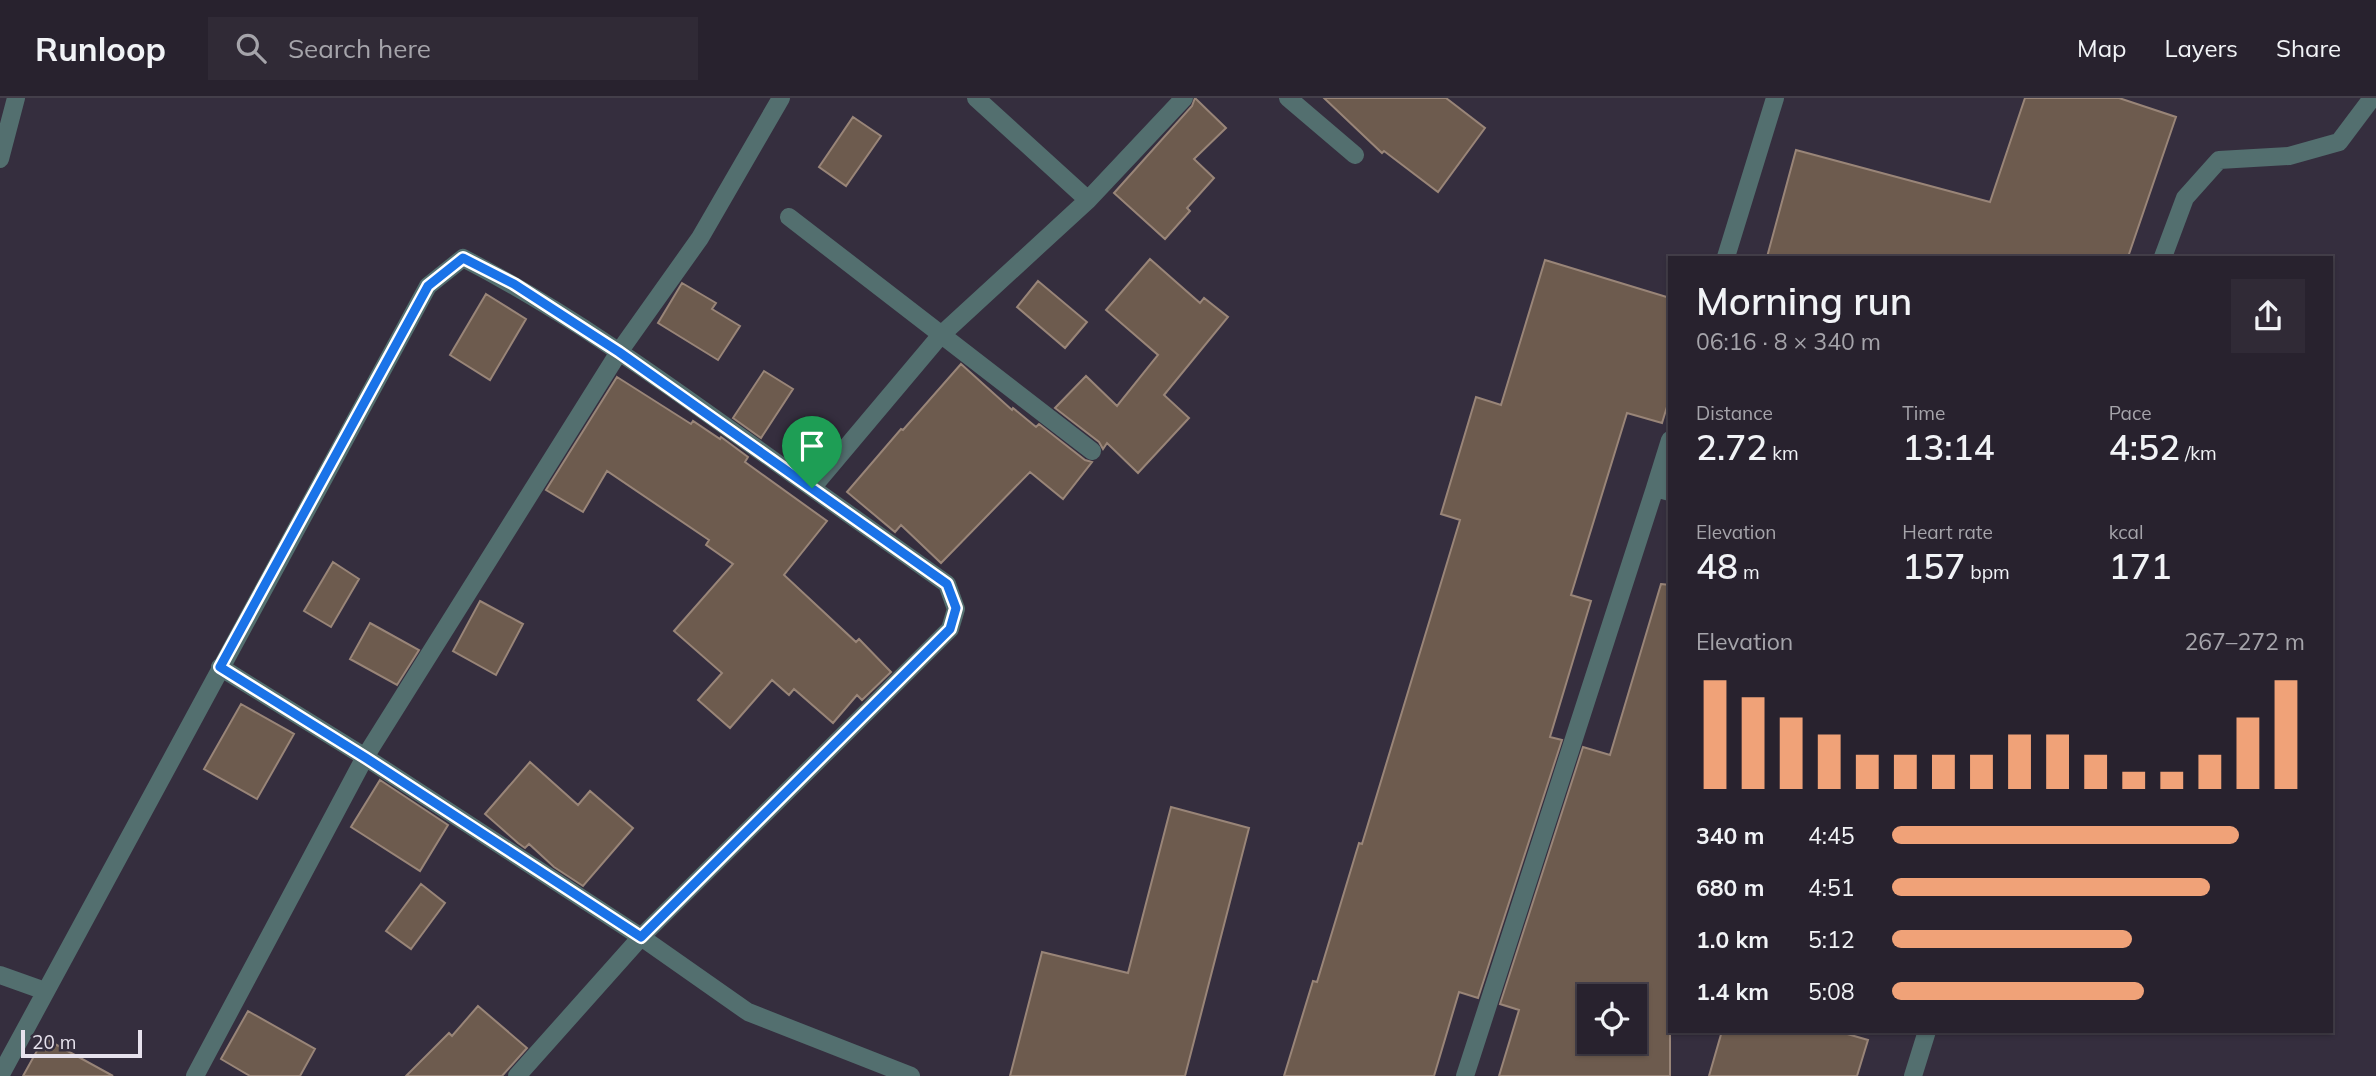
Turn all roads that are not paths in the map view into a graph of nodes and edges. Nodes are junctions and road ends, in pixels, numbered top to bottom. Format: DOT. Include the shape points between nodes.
graph roads {
  1 [pos="16,98"];
  2 [pos="781,98"];
  3 [pos="976,98"];
  4 [pos="1184,98"];
  5 [pos="1288,98"];
  6 [pos="1775,98"];
  7 [pos="2372,98"];
  8 [pos="1355,155"];
  9 [pos="0,159"];
  10 [pos="1088,200"];
  11 [pos="789,217"];
  12 [pos="1726,256"];
  13 [pos="2163,256"];
  14 [pos="940,336"];
  15 [pos="619,352"];
  16 [pos="1092,451"];
  17 [pos="1668,452"];
  18 [pos="812,488"];
  19 [pos="1662,490"];
  20 [pos="220,667"];
  21 [pos="366,758"];
  22 [pos="641,937"];
  23 [pos="0,975"];
  24 [pos="45,991"];
  25 [pos="1926,1033"];
  26 [pos="0,1076"];
  27 [pos="195,1076"];
  28 [pos="517,1076"];
  29 [pos="911,1076"];
  30 [pos="1465,1076"];
  31 [pos="1913,1076"];
  1 -- 9 [label="street"];
  2 -- 15 [label="street" via="700,238"];
  3 -- 10 [label="street"];
  4 -- 10 [label="street"];
  5 -- 8 [label="street"];
  6 -- 12 [label="street"];
  7 -- 13 [label="street" via="2339,142 2289,156 2219,160 2185,198"];
  10 -- 14 [label="street"];
  11 -- 14 [label="street"];
  14 -- 16 [label="street"];
  14 -- 18 [label="street"];
  15 -- 18 [label="street"];
  15 -- 20 [label="street" via="514,284 463,258 428,286"];
  15 -- 21 [label="street"];
  17 -- 19 [label="street"];
  18 -- 22 [label="street" via="947,584 956,608 950,629"];
  19 -- 30 [label="street"];
  20 -- 21 [label="street"];
  20 -- 24 [label="street"];
  21 -- 22 [label="street"];
  21 -- 27 [label="street"];
  22 -- 28 [label="street"];
  22 -- 29 [label="street" via="748,1012"];
  23 -- 24 [label="street"];
  24 -- 26 [label="street"];
  25 -- 31 [label="street"];
}
